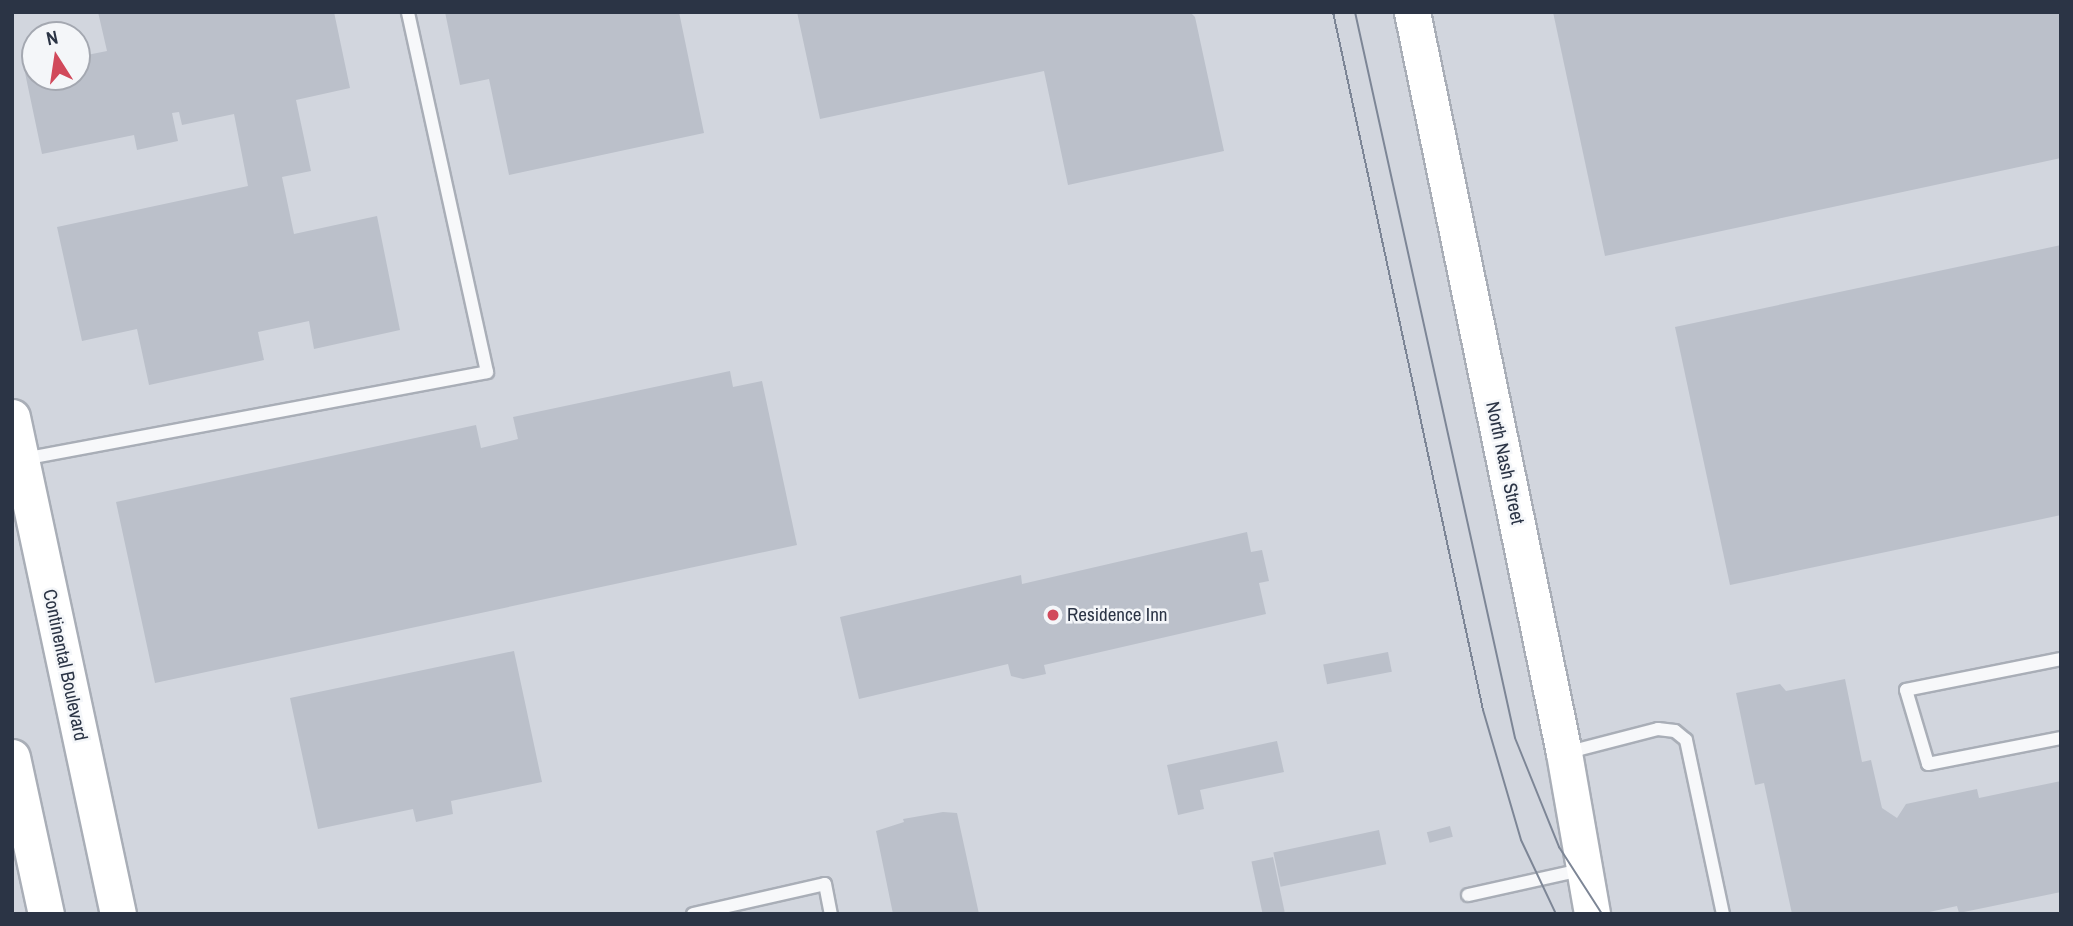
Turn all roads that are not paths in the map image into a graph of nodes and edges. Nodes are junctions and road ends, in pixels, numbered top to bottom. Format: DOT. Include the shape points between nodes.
graph roads {
  1 [pos="408,12"];
  2 [pos="1412,12"];
  3 [pos="12,417"];
  4 [pos="17,461"];
  5 [pos="2061,659"];
  6 [pos="2061,738"];
  7 [pos="1564,753"];
  8 [pos="12,757"];
  9 [pos="1585,869"];
  10 [pos="1468,895"];
  11 [pos="46,914"];
  12 [pos="118,914"];
  13 [pos="693,914"];
  14 [pos="831,914"];
  15 [pos="1592,914"];
  16 [pos="1723,914"];
  1 -- 4 [label="lane" via="487,372"];
  2 -- 7 [label="street, North Nash Street"];
  3 -- 4 [label="street, Continental Boulevard"];
  4 -- 12 [label="street, Continental Boulevard"];
  5 -- 6 [label="lane" via="1906,690 1928,764"];
  7 -- 9 [label="street, North Nash Street"];
  7 -- 16 [label="lane" via="1658,729 1675,731 1686,740"];
  8 -- 11 [label="street"];
  9 -- 10 [label="lane"];
  9 -- 15 [label="street, North Nash Street"];
  13 -- 14 [label="lane" via="825,884"];
}
